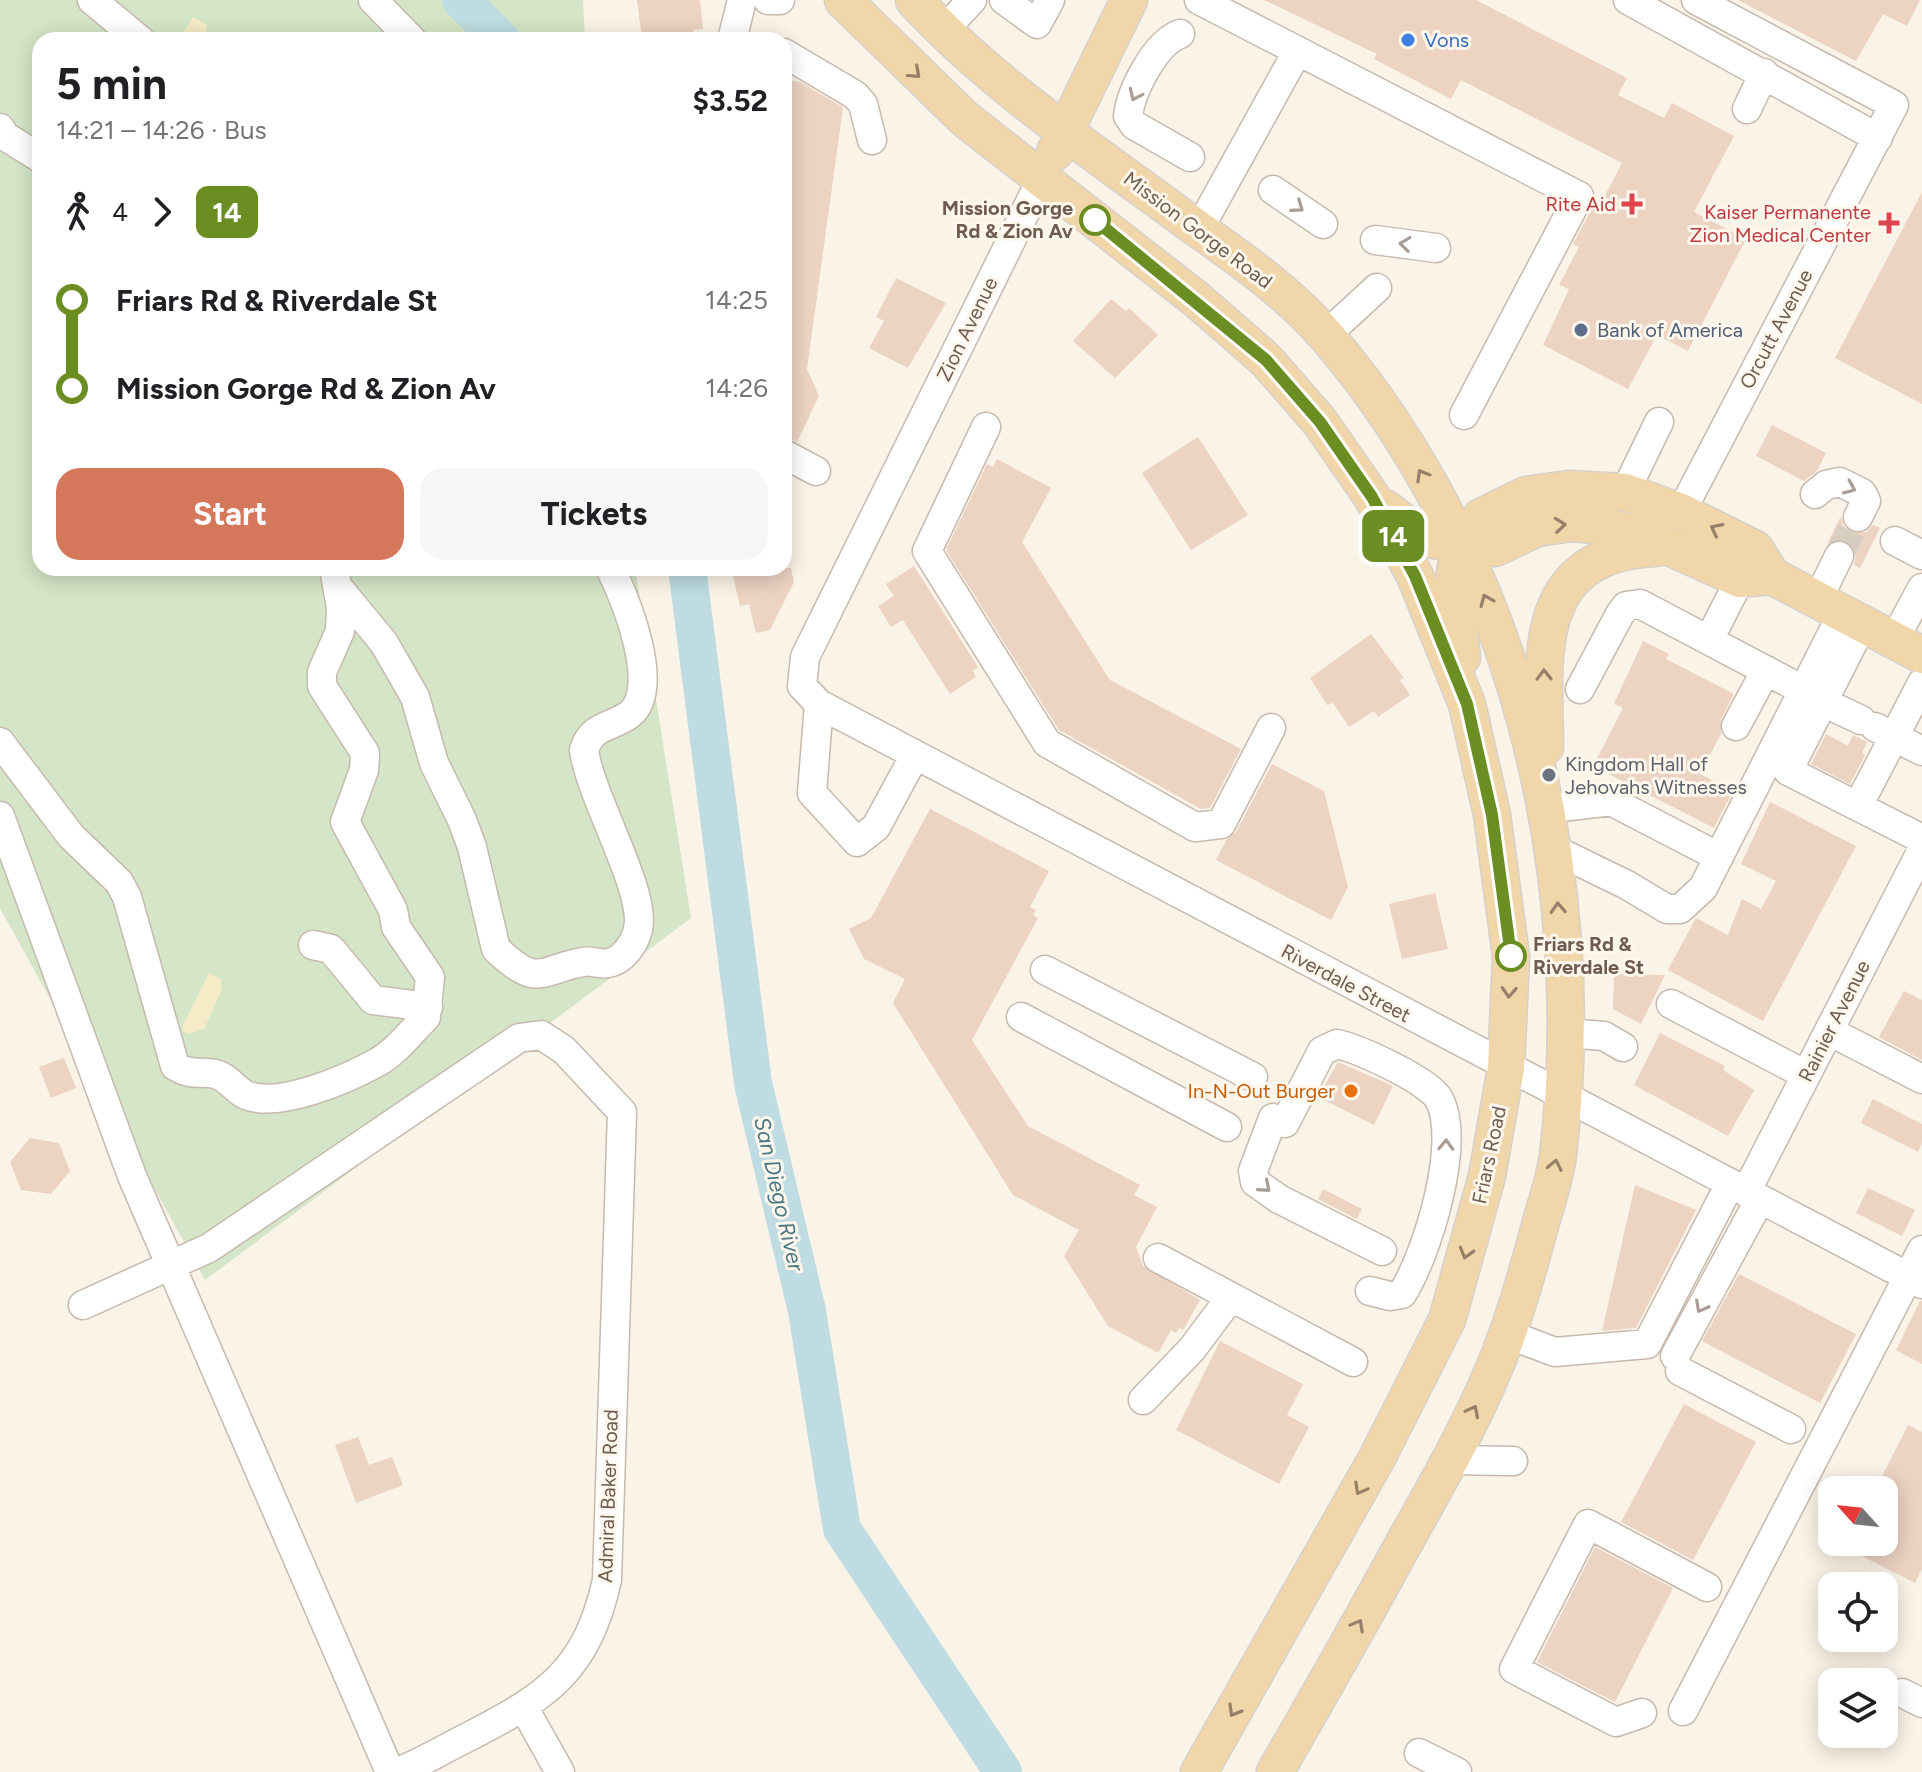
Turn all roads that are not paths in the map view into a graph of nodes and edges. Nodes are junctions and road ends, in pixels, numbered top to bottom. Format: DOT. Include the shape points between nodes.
graph roads {
  1 [pos="92,0"];
  2 [pos="373,0"];
  3 [pos="742,0"];
  4 [pos="768,0"];
  5 [pos="780,0"];
  6 [pos="843,0"];
  7 [pos="914,0"];
  8 [pos="972,0"];
  9 [pos="1004,0"];
  10 [pos="1050,0"];
  11 [pos="1129,0"];
  12 [pos="1199,0"];
  13 [pos="1628,0"];
  14 [pos="1696,0"];
  15 [pos="943,31"];
  16 [pos="130,32"];
  17 [pos="404,32"];
  18 [pos="733,32"];
  19 [pos="1180,34"];
  20 [pos="1297,52"];
  21 [pos="792,58"];
  22 [pos="1764,73"];
  23 [pos="1747,109"];
  24 [pos="0,128"];
  25 [pos="1066,131"];
  26 [pos="1878,138"];
  27 [pos="872,140"];
  28 [pos="32,153"];
  29 [pos="1190,157"];
  30 [pos="1042,178"];
  31 [pos="1273,190"];
  32 [pos="1323,224"];
  33 [pos="1199,229"];
  34 [pos="1375,240"];
  35 [pos="1436,248"];
  36 [pos="1377,288"];
  37 [pos="1326,335"];
  38 [pos="1464,415"];
  39 [pos="1659,422"];
  40 [pos="986,427"];
  41 [pos="792,458"];
  42 [pos="816,471"];
  43 [pos="1625,492"];
  44 [pos="1815,494"];
  45 [pos="1372,497"];
  46 [pos="1681,512"];
  47 [pos="1858,517"];
  48 [pos="1895,541"];
  49 [pos="1459,544"];
  50 [pos="1668,546"];
  51 [pos="1922,555"];
  52 [pos="1839,556"];
  53 [pos="335,576"];
  54 [pos="614,576"];
  55 [pos="1756,578"];
  56 [pos="1922,588"];
  57 [pos="1868,626"];
  58 [pos="1709,640"];
  59 [pos="1766,670"];
  60 [pos="1922,683"];
  61 [pos="1580,689"];
  62 [pos="1813,696"];
  63 [pos="819,704"];
  64 [pos="1467,704"];
  65 [pos="1736,726"];
  66 [pos="1271,728"];
  67 [pos="1877,728"];
  68 [pos="0,742"];
  69 [pos="1922,751"];
  70 [pos="915,755"];
  71 [pos="1858,806"];
  72 [pos="1545,809"];
  73 [pos="0,816"];
  74 [pos="1922,839"];
  75 [pos="1551,848"];
  76 [pos="1922,850"];
  77 [pos="1719,857"];
  78 [pos="1915,880"];
  79 [pos="313,945"];
  80 [pos="1045,970"];
  81 [pos="1671,1004"];
  82 [pos="428,1007"];
  83 [pos="1021,1017"];
  84 [pos="1829,1031"];
  85 [pos="1565,1033"];
  86 [pos="1623,1047"];
  87 [pos="1506,1068"];
  88 [pos="1806,1075"];
  89 [pos="1253,1077"];
  90 [pos="1922,1079"];
  91 [pos="1562,1098"];
  92 [pos="1227,1127"];
  93 [pos="1746,1191"];
  94 [pos="1922,1250"];
  95 [pos="1382,1251"];
  96 [pos="1158,1258"];
  97 [pos="173,1265"];
  98 [pos="1915,1280"];
  99 [pos="1370,1291"];
  100 [pos="1231,1297"];
  101 [pos="83,1305"];
  102 [pos="1507,1334"];
  103 [pos="1353,1362"];
  104 [pos="1143,1400"];
  105 [pos="1807,1439"];
  106 [pos="1448,1460"];
  107 [pos="1513,1461"];
  108 [pos="1707,1587"];
  109 [pos="524,1708"];
  110 [pos="1683,1711"];
  111 [pos="1642,1713"];
  112 [pos="1419,1753"];
  113 [pos="390,1772"];
  114 [pos="398,1772"];
  115 [pos="560,1772"];
  116 [pos="1199,1772"];
  117 [pos="1275,1772"];
  118 [pos="1457,1772"];
  1 -- 16 [label="street"];
  2 -- 17 [label="street"];
  3 -- 18 [label="street"];
  4 -- 5 [label="street"];
  6 -- 30 [label="main road, one-way" via="965,119"];
  7 -- 15 [label="main road, Mission Gorge Road"];
  8 -- 15 [label="street"];
  9 -- 10 [label="street" via="1037,24"];
  11 -- 25 [label="main road, Zion Avenue"];
  12 -- 20 [label="street"];
  13 -- 22 [label="street"];
  14 -- 26 [label="street, Orcutt Avenue" via="1894,105"];
  15 -- 25 [label="main road, Mission Gorge Road"];
  19 -- 29 [label="street, one-way" via="1164,44 1148,69 1128,116 1134,125"];
  20 -- 33 [label="street"];
  20 -- 38 [label="street" via="1579,196"];
  21 -- 27 [label="street" via="855,95 863,104"];
  22 -- 23 [label="street"];
  22 -- 26 [label="street"];
  24 -- 28 [label="street"];
  25 -- 30 [label="main road, Zion Avenue"];
  25 -- 33 [label="main road, Mission Gorge Road"];
  26 -- 46 [label="street, Orcutt Avenue"];
  30 -- 45 [label="main road" via="1266,360 1320,422"];
  30 -- 63 [label="street, Zion Avenue" via="805,657 802,686"];
  31 -- 32 [label="street, one-way"];
  33 -- 37 [label="main road, Mission Gorge Road" via="1243,259"];
  35 -- 34 [label="street, one-way"];
  36 -- 37 [label="street"];
  49 -- 37 [label="main road, Mission Gorge Road, one-way" via="1401,440"];
  39 -- 43 [label="street"];
  40 -- 66 [label="street" via="927,551 1047,743 1195,827 1221,824"];
  41 -- 42 [label="street"];
  43 -- 46 [label="main road"];
  43 -- 49 [label="main road" via="1569,489 1526,495 1481,517"];
  44 -- 47 [label="street, one-way" via="1840,482 1862,493 1866,501"];
  45 -- 49 [label="main road" via="1425,539"];
  45 -- 64 [label="main road, Friars Road" via="1415,576"];
  55 -- 46 [label="main road, one-way" via="1755,549"];
  48 -- 51 [label="street"];
  49 -- 50 [label="main road, one-way" via="1495,548 1537,528 1572,523 1605,526"];
  49 -- 64 [label="main road" via="1453,588"];
  72 -- 49 [label="main road, one-way" via="1510,662"];
  50 -- 55 [label="main road"];
  72 -- 50 [label="main road, one-way" via="1544,645 1559,599 1583,572 1602,561"];
  52 -- 57 [label="street"];
  53 -- 54 [label="street" via="415,697 434,763 472,847 496,949 527,972 543,975 584,961 607,964 619,959 639,928 639,901 584,750 597,729 629,715 644,683 626,599"];
  53 -- 82 [label="street" via="340,631 322,672 322,686 365,753 345,822 393,910 396,927 430,977"];
  55 -- 57 [label="main road"];
  55 -- 58 [label="street"];
  56 -- 57 [label="street"];
  57 -- 62 [label="street"];
  58 -- 59 [label="street"];
  58 -- 61 [label="street" via="1649,608 1626,606"];
  59 -- 62 [label="street"];
  59 -- 65 [label="street"];
  60 -- 67 [label="street"];
  62 -- 67 [label="street"];
  62 -- 71 [label="street" via="1788,771"];
  62 -- 77 [label="street"];
  63 -- 70 [label="street, Riverdale Street"];
  63 -- 70 [label="street" via="812,793 857,842 876,827"];
  64 -- 87 [label="main road, Friars Road, one-way" via="1492,815 1511,956"];
  67 -- 69 [label="street"];
  67 -- 71 [label="street"];
  68 -- 82 [label="street" via="71,836 119,882 175,1066 188,1074 212,1073 246,1095 292,1096 377,1063 426,1017"];
  70 -- 87 [label="street, Riverdale Street"];
  71 -- 74 [label="street"];
  72 -- 75 [label="main road"];
  72 -- 77 [label="street" via="1611,801"];
  73 -- 97 [label="street" via="132,1176"];
  75 -- 77 [label="street" via="1667,909 1680,909 1703,888"];
  85 -- 75 [label="main road, one-way"];
  76 -- 78 [label="street, Rainier Avenue"];
  78 -- 84 [label="street, Rainier Avenue"];
  79 -- 82 [label="street" via="331,949 373,1000"];
  80 -- 89 [label="street"];
  81 -- 88 [label="street"];
  83 -- 92 [label="street"];
  84 -- 88 [label="street, Rainier Avenue"];
  84 -- 90 [label="street"];
  85 -- 86 [label="street" via="1604,1036"];
  85 -- 91 [label="main road"];
  87 -- 91 [label="street, Riverdale Street"];
  87 -- 116 [label="main road, Friars Road, one-way" via="1487,1176 1447,1320 1377,1458"];
  88 -- 93 [label="street, Rainier Avenue"];
  91 -- 93 [label="street, Riverdale Street"];
  102 -- 91 [label="main road, one-way" via="1557,1160"];
  93 -- 98 [label="street, Riverdale Street"];
  93 -- 102 [label="street" via="1647,1344 1555,1352"];
  93 -- 105 [label="street, one-way" via="1727,1257 1677,1364"];
  94 -- 98 [label="street"];
  99 -- 95 [label="street, one-way" via="1402,1294 1412,1279 1448,1147 1444,1111 1437,1096 1420,1082 1337,1044 1322,1051 1279,1120 1253,1171 1255,1182"];
  96 -- 100 [label="street"];
  97 -- 101 [label="street"];
  97 -- 109 [label="street, Admiral Baker Road" via="209,1248 519,1038 541,1035 564,1050 622,1112 607,1580 598,1620 571,1667"];
  97 -- 113 [label="street"];
  98 -- 105 [label="street"];
  100 -- 103 [label="street"];
  100 -- 104 [label="street" via="1192,1349"];
  106 -- 102 [label="main road, one-way"];
  105 -- 110 [label="street"];
  106 -- 107 [label="street"];
  117 -- 106 [label="main road, one-way"];
  108 -- 111 [label="street" via="1588,1524 1514,1669 1616,1722"];
  109 -- 114 [label="street, Admiral Baker Road"];
  109 -- 115 [label="street"];
  112 -- 118 [label="street"];
}
